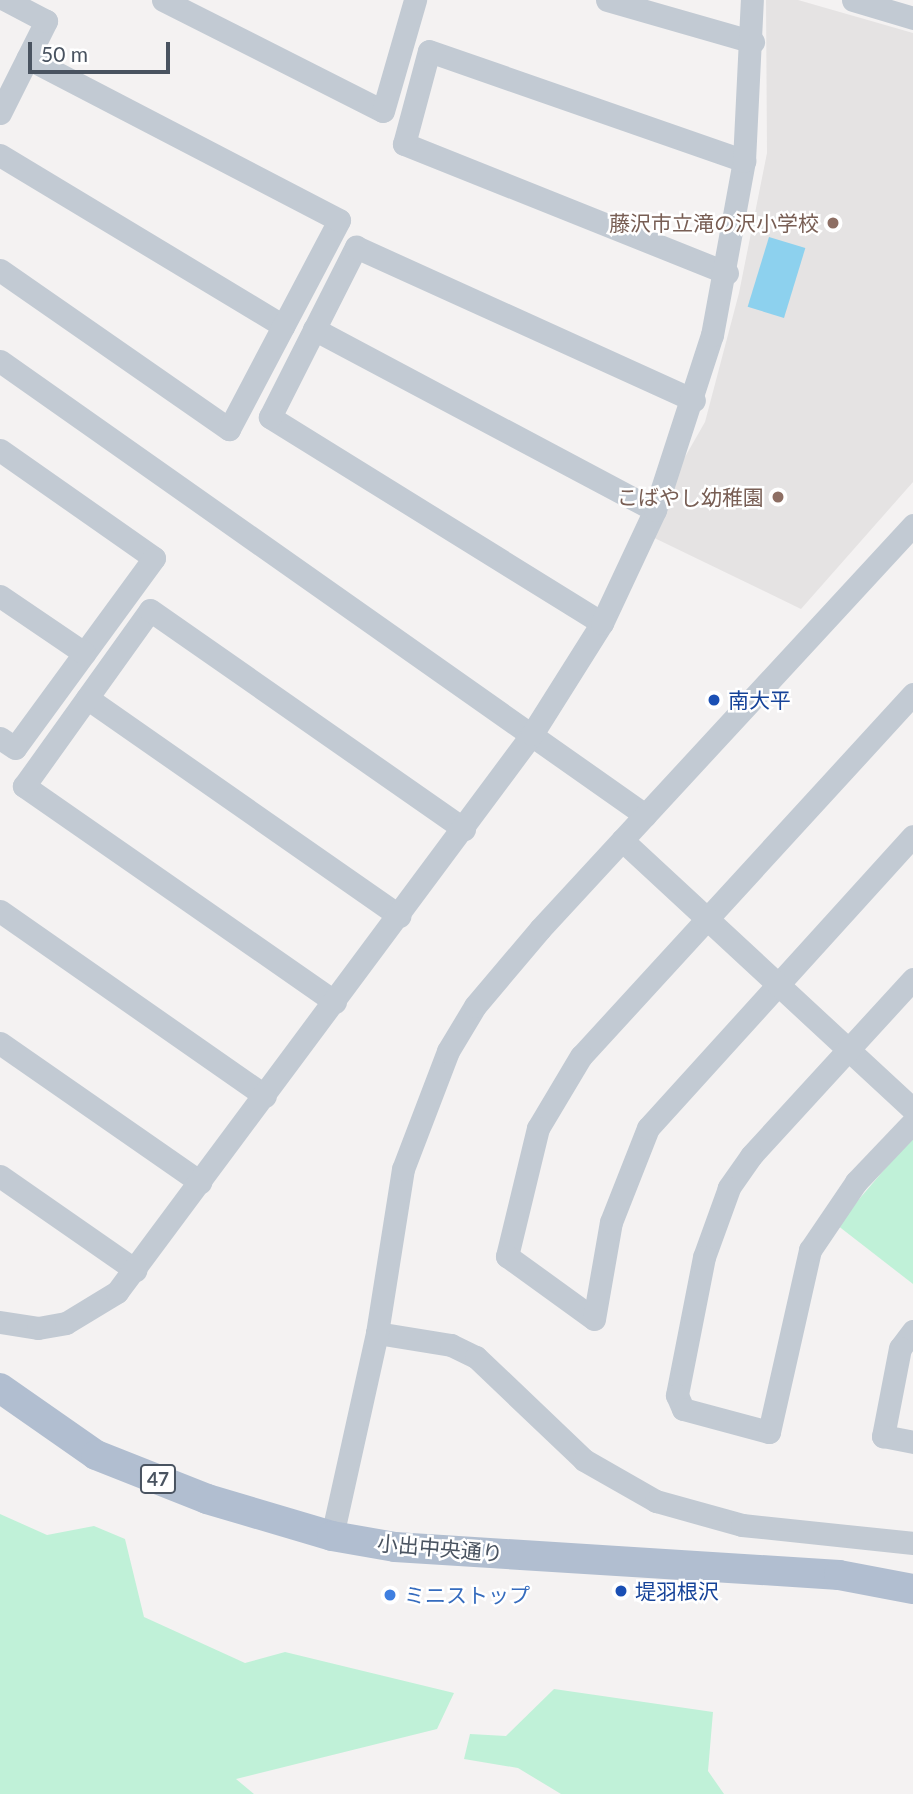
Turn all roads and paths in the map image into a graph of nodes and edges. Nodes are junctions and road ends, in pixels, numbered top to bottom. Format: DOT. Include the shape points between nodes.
graph roads {
  1 [pos="6,0"];
  2 [pos="163,0"];
  3 [pos="415,0"];
  4 [pos="607,0"];
  5 [pos="752,0"];
  6 [pos="853,0"];
  7 [pos="913,18"];
  8 [pos="753,42"];
  9 [pos="28,58"];
  10 [pos="2,106"];
  11 [pos="0,155"];
  12 [pos="744,161"];
  13 [pos="0,270"];
  14 [pos="727,273"];
  15 [pos="283,326"];
  16 [pos="314,329"];
  17 [pos="0,362"];
  18 [pos="694,400"];
  19 [pos="0,450"];
  20 [pos="655,510"];
  21 [pos="913,525"];
  22 [pos="0,596"];
  23 [pos="602,623"];
  24 [pos="84,653"];
  25 [pos="913,694"];
  26 [pos="87,698"];
  27 [pos="533,734"];
  28 [pos="0,738"];
  29 [pos="645,815"];
  30 [pos="464,829"];
  31 [pos="913,836"];
  32 [pos="622,839"];
  33 [pos="0,911"];
  34 [pos="399,916"];
  35 [pos="707,918"];
  36 [pos="913,979"];
  37 [pos="778,984"];
  38 [pos="335,1002"];
  39 [pos="0,1043"];
  40 [pos="849,1049"];
  41 [pos="265,1096"];
  42 [pos="913,1109"];
  43 [pos="913,1122"];
  44 [pos="0,1176"];
  45 [pos="200,1182"];
  46 [pos="135,1270"];
  47 [pos="0,1322"];
  48 [pos="913,1331"];
  49 [pos="377,1333"];
  50 [pos="0,1388"];
  51 [pos="913,1442"];
  52 [pos="332,1536"];
  53 [pos="913,1544"];
  54 [pos="913,1589"];
  1 -- 9 [label="street" via="46,21"];
  2 -- 3 [label="street" via="383,111"];
  4 -- 8 [label="street"];
  5 -- 8 [label="street"];
  6 -- 7 [label="street"];
  8 -- 12 [label="street"];
  9 -- 10 [label="street"];
  9 -- 15 [label="street" via="339,220"];
  11 -- 15 [label="street"];
  12 -- 14 [label="street"];
  12 -- 14 [label="street" via="429,51 404,144"];
  13 -- 15 [label="street" via="229,429"];
  14 -- 18 [label="street"];
  16 -- 18 [label="street" via="356,247"];
  16 -- 20 [label="street"];
  16 -- 23 [label="street" via="270,416"];
  17 -- 27 [label="street"];
  18 -- 20 [label="street"];
  19 -- 24 [label="street" via="154,558"];
  20 -- 23 [label="street"];
  21 -- 29 [label="street"];
  22 -- 24 [label="street"];
  23 -- 27 [label="street"];
  24 -- 28 [label="street" via="15,748"];
  25 -- 35 [label="street"];
  26 -- 30 [label="street" via="150,610"];
  26 -- 34 [label="street"];
  26 -- 38 [label="street" via="24,786"];
  27 -- 29 [label="street"];
  27 -- 30 [label="street"];
  29 -- 32 [label="street"];
  30 -- 34 [label="street"];
  31 -- 37 [label="street"];
  32 -- 35 [label="street"];
  32 -- 49 [label="street" via="475,1006 447,1052 403,1169"];
  33 -- 41 [label="street"];
  34 -- 38 [label="street"];
  35 -- 37 [label="street"];
  35 -- 37 [label="street" via="609,1022 558,1090 524,1170 507,1256 594,1319 611,1222 648,1128"];
  36 -- 40 [label="street"];
  37 -- 40 [label="street"];
  38 -- 41 [label="street"];
  39 -- 45 [label="street"];
  40 -- 42 [label="street"];
  40 -- 43 [label="street" via="729,1188 704,1257 677,1395 683,1409 769,1432 810,1250 849,1191"];
  41 -- 45 [label="street"];
  44 -- 46 [label="street"];
  45 -- 46 [label="street"];
  46 -- 47 [label="street" via="95,1310 66,1323 38,1328"];
  48 -- 51 [label="street" via="900,1348 883,1436"];
  49 -- 52 [label="street"];
  49 -- 53 [label="street" via="451,1345 476,1357 584,1460 656,1501 741,1524"];
  50 -- 52 [label="main road, 小出中央通り / 47" via="96,1455 207,1499"];
  52 -- 54 [label="main road, 小出中央通り / 47" via="395,1546 839,1576"];
}
